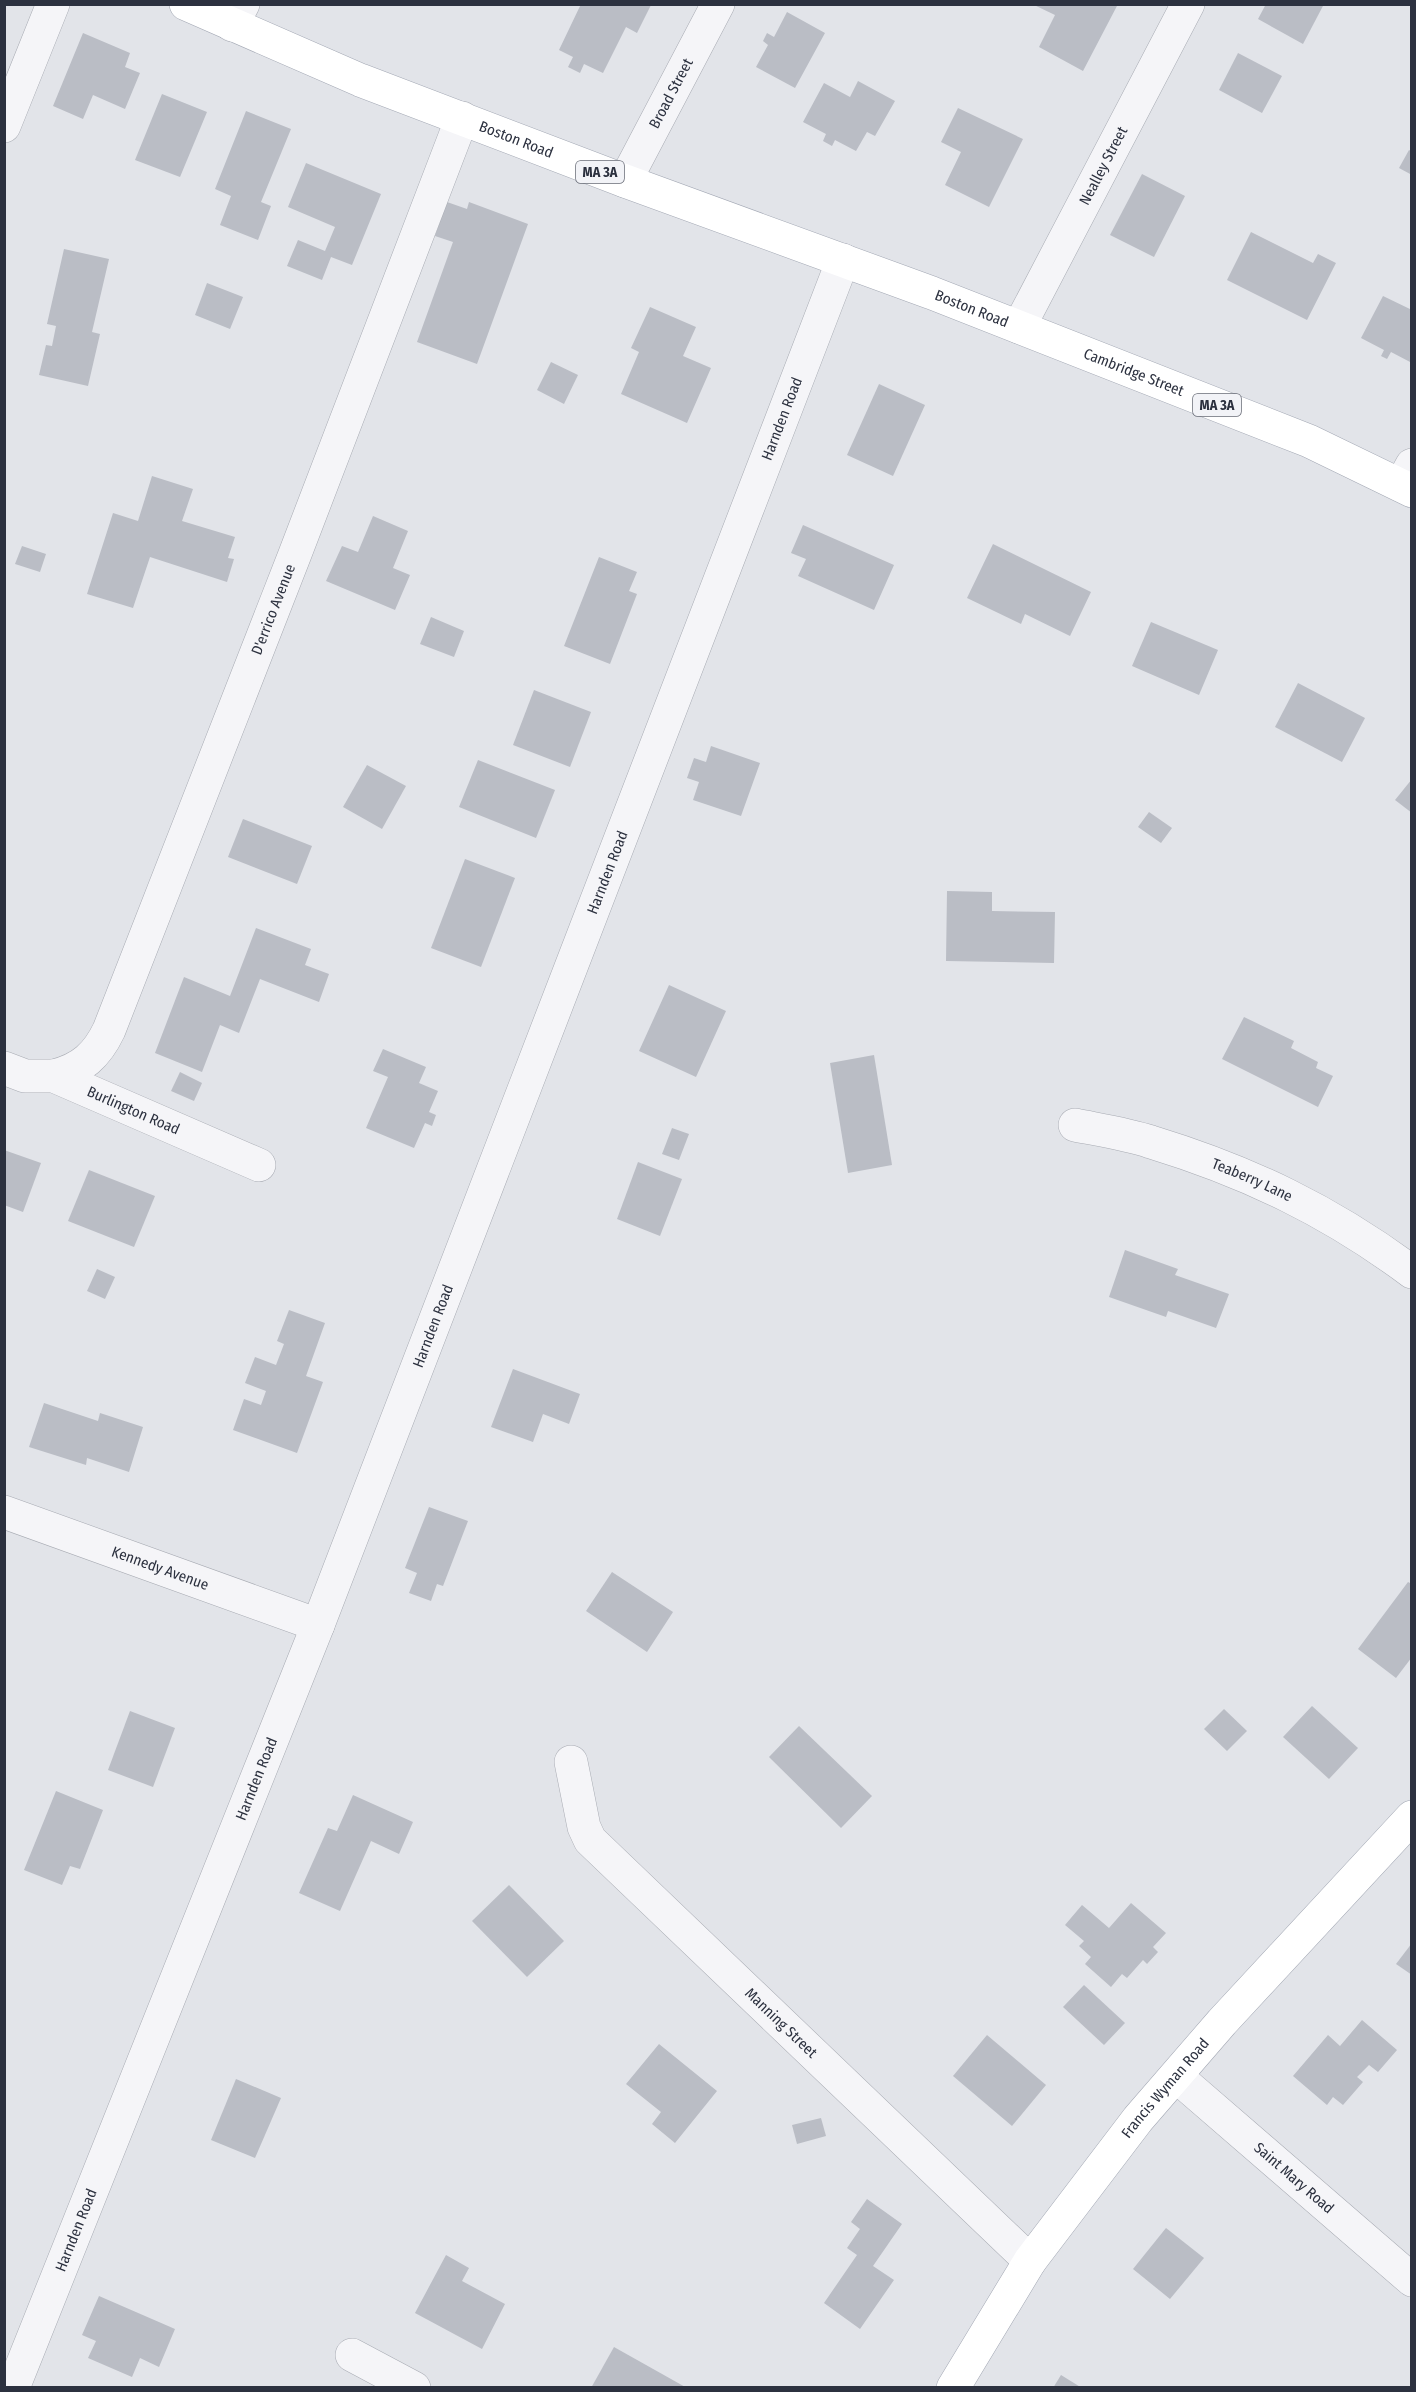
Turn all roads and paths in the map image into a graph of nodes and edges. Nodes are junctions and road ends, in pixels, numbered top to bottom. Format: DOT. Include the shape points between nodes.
graph roads {
  1 [pos="53,4"];
  2 [pos="186,4"];
  3 [pos="718,4"];
  4 [pos="1188,4"];
  5 [pos="238,15"];
  6 [pos="462,118"];
  7 [pos="4,126"];
  8 [pos="625,181"];
  9 [pos="843,260"];
  10 [pos="1019,327"];
  11 [pos="1408,480"];
  12 [pos="4,1068"];
  13 [pos="54,1076"];
  14 [pos="1075,1125"];
  15 [pos="259,1165"];
  16 [pos="1412,1272"];
  17 [pos="4,1512"];
  18 [pos="318,1625"];
  19 [pos="571,1761"];
  20 [pos="1412,1817"];
  21 [pos="1176,2076"];
  22 [pos="1030,2260"];
  23 [pos="1412,2280"];
  24 [pos="352,2355"];
  25 [pos="13,2388"];
  26 [pos="414,2388"];
  27 [pos="953,2388"];
  1 -- 7 [label="street"];
  2 -- 5 [label="main road, Boston Road / MA 3A"];
  3 -- 8 [label="street, Broad Street"];
  4 -- 10 [label="street, Nealley Street"];
  5 -- 6 [label="main road, Boston Road / MA 3A" via="360,80"];
  6 -- 8 [label="main road, Boston Road / MA 3A"];
  6 -- 13 [label="street, D'errico Avenue" via="109,1030 89,1060 77,1069"];
  8 -- 9 [label="main road, Boston Road / MA 3A"];
  9 -- 10 [label="main road, Boston Road / MA 3A"];
  9 -- 18 [label="street, Harnden Road"];
  10 -- 11 [label="main road, Cambridge Street / MA 3A"];
  12 -- 13 [label="street, Burlington Road" via="25,1076"];
  13 -- 15 [label="street, Burlington Road"];
  14 -- 16 [label="street, Teaberry Lane" via="1149,1141 1260,1181 1330,1216"];
  17 -- 18 [label="street, Kennedy Avenue"];
  18 -- 25 [label="street, Harnden Road"];
  19 -- 22 [label="street, Manning Street" via="590,1840"];
  20 -- 21 [label="main road, Francis Wyman Road"];
  21 -- 22 [label="main road, Francis Wyman Road"];
  21 -- 23 [label="street, Saint Mary Road"];
  22 -- 27 [label="main road, Francis Wyman Road"];
  24 -- 26 [label="street"];
}
